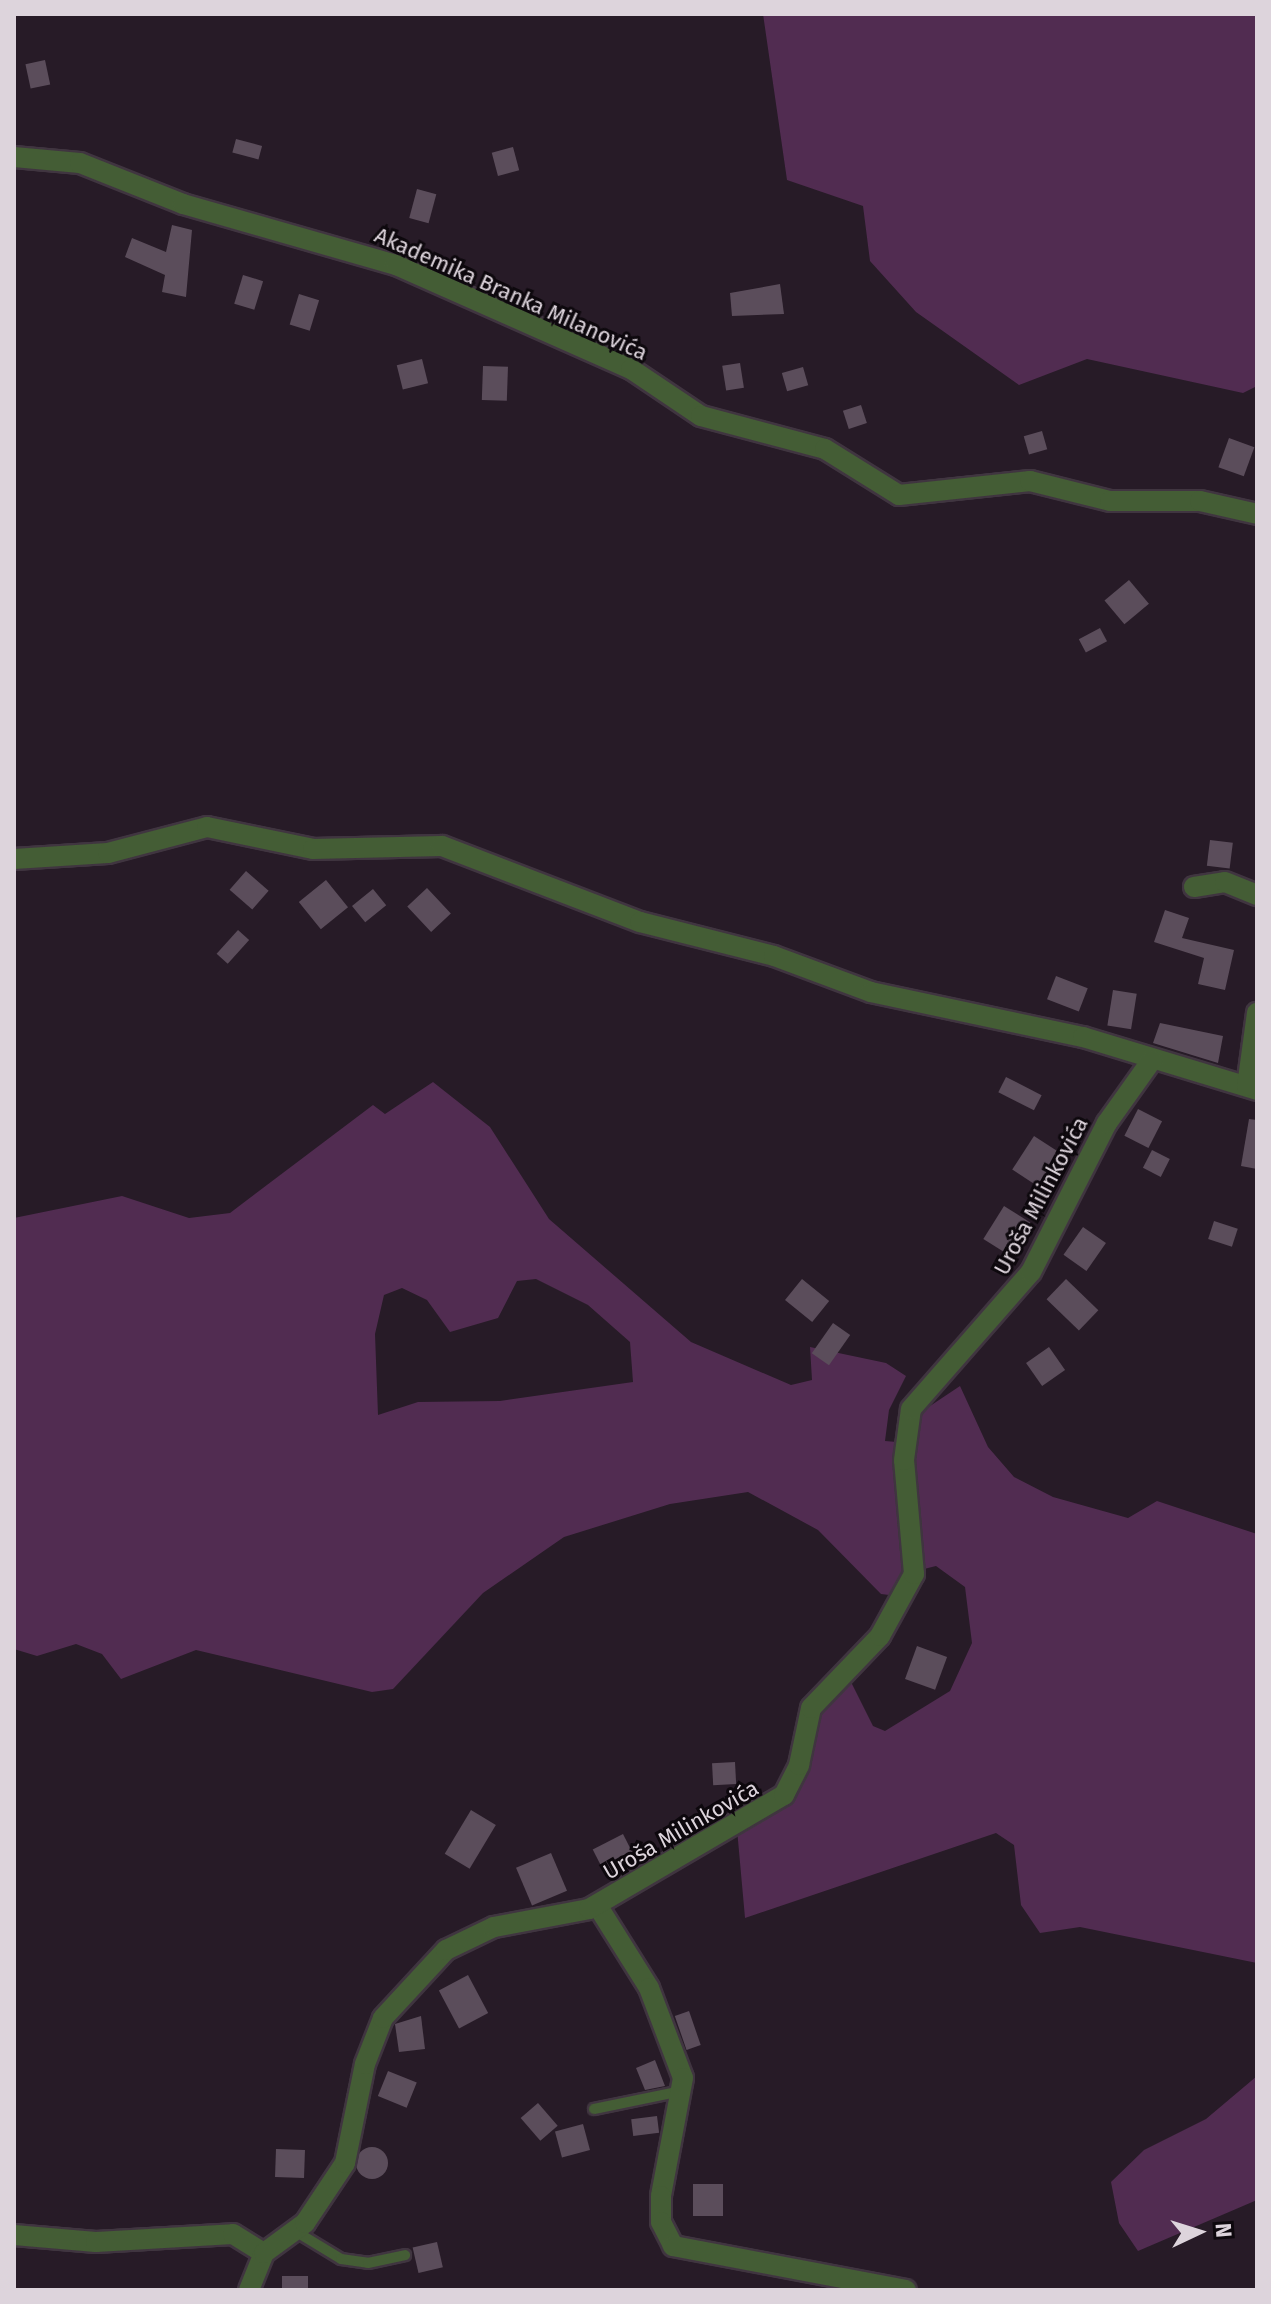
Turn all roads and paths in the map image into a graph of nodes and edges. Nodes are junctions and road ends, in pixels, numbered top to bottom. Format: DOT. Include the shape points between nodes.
graph roads {
  1 [pos="14,157"];
  2 [pos="1257,514"];
  3 [pos="14,859"];
  4 [pos="1194,887"];
  5 [pos="1257,895"];
  6 [pos="1257,1013"];
  7 [pos="1152,1060"];
  8 [pos="1252,1088"];
  9 [pos="597,1905"];
  10 [pos="684,2091"];
  11 [pos="594,2109"];
  12 [pos="295,2231"];
  13 [pos="14,2235"];
  14 [pos="264,2253"];
  15 [pos="405,2255"];
  16 [pos="249,2290"];
  17 [pos="906,2290"];
  1 -- 2 [label="street, Akademika Branka Milanovića" via="80,163 183,204 396,265 631,369 701,416 801,439 899,495 1030,481 1110,501 1200,501"];
  3 -- 7 [label="street" via="108,853 207,827 313,849 442,846 640,922 774,956 871,992 1083,1037"];
  4 -- 5 [label="street" via="1225,882"];
  6 -- 8 [label="street"];
  7 -- 8 [label="street"];
  7 -- 9 [label="street, Uroša Milinkovića" via="1107,1123 1031,1272 911,1409 904,1460 914,1574 880,1636 811,1708 799,1765 784,1795"];
  9 -- 10 [label="street" via="649,1988 672,2039"];
  9 -- 12 [label="street, Uroša Milinkovića" via="467,1934 420,1976 383,2018 365,2064 345,2163"];
  10 -- 11 [label="lane"];
  10 -- 17 [label="street" via="661,2196 661,2222 673,2246"];
  12 -- 14 [label="street, Uroša Milinkovića"];
  12 -- 15 [label="lane" via="341,2259 368,2263"];
  13 -- 14 [label="street" via="96,2242 233,2234"];
  14 -- 16 [label="street"];
}
